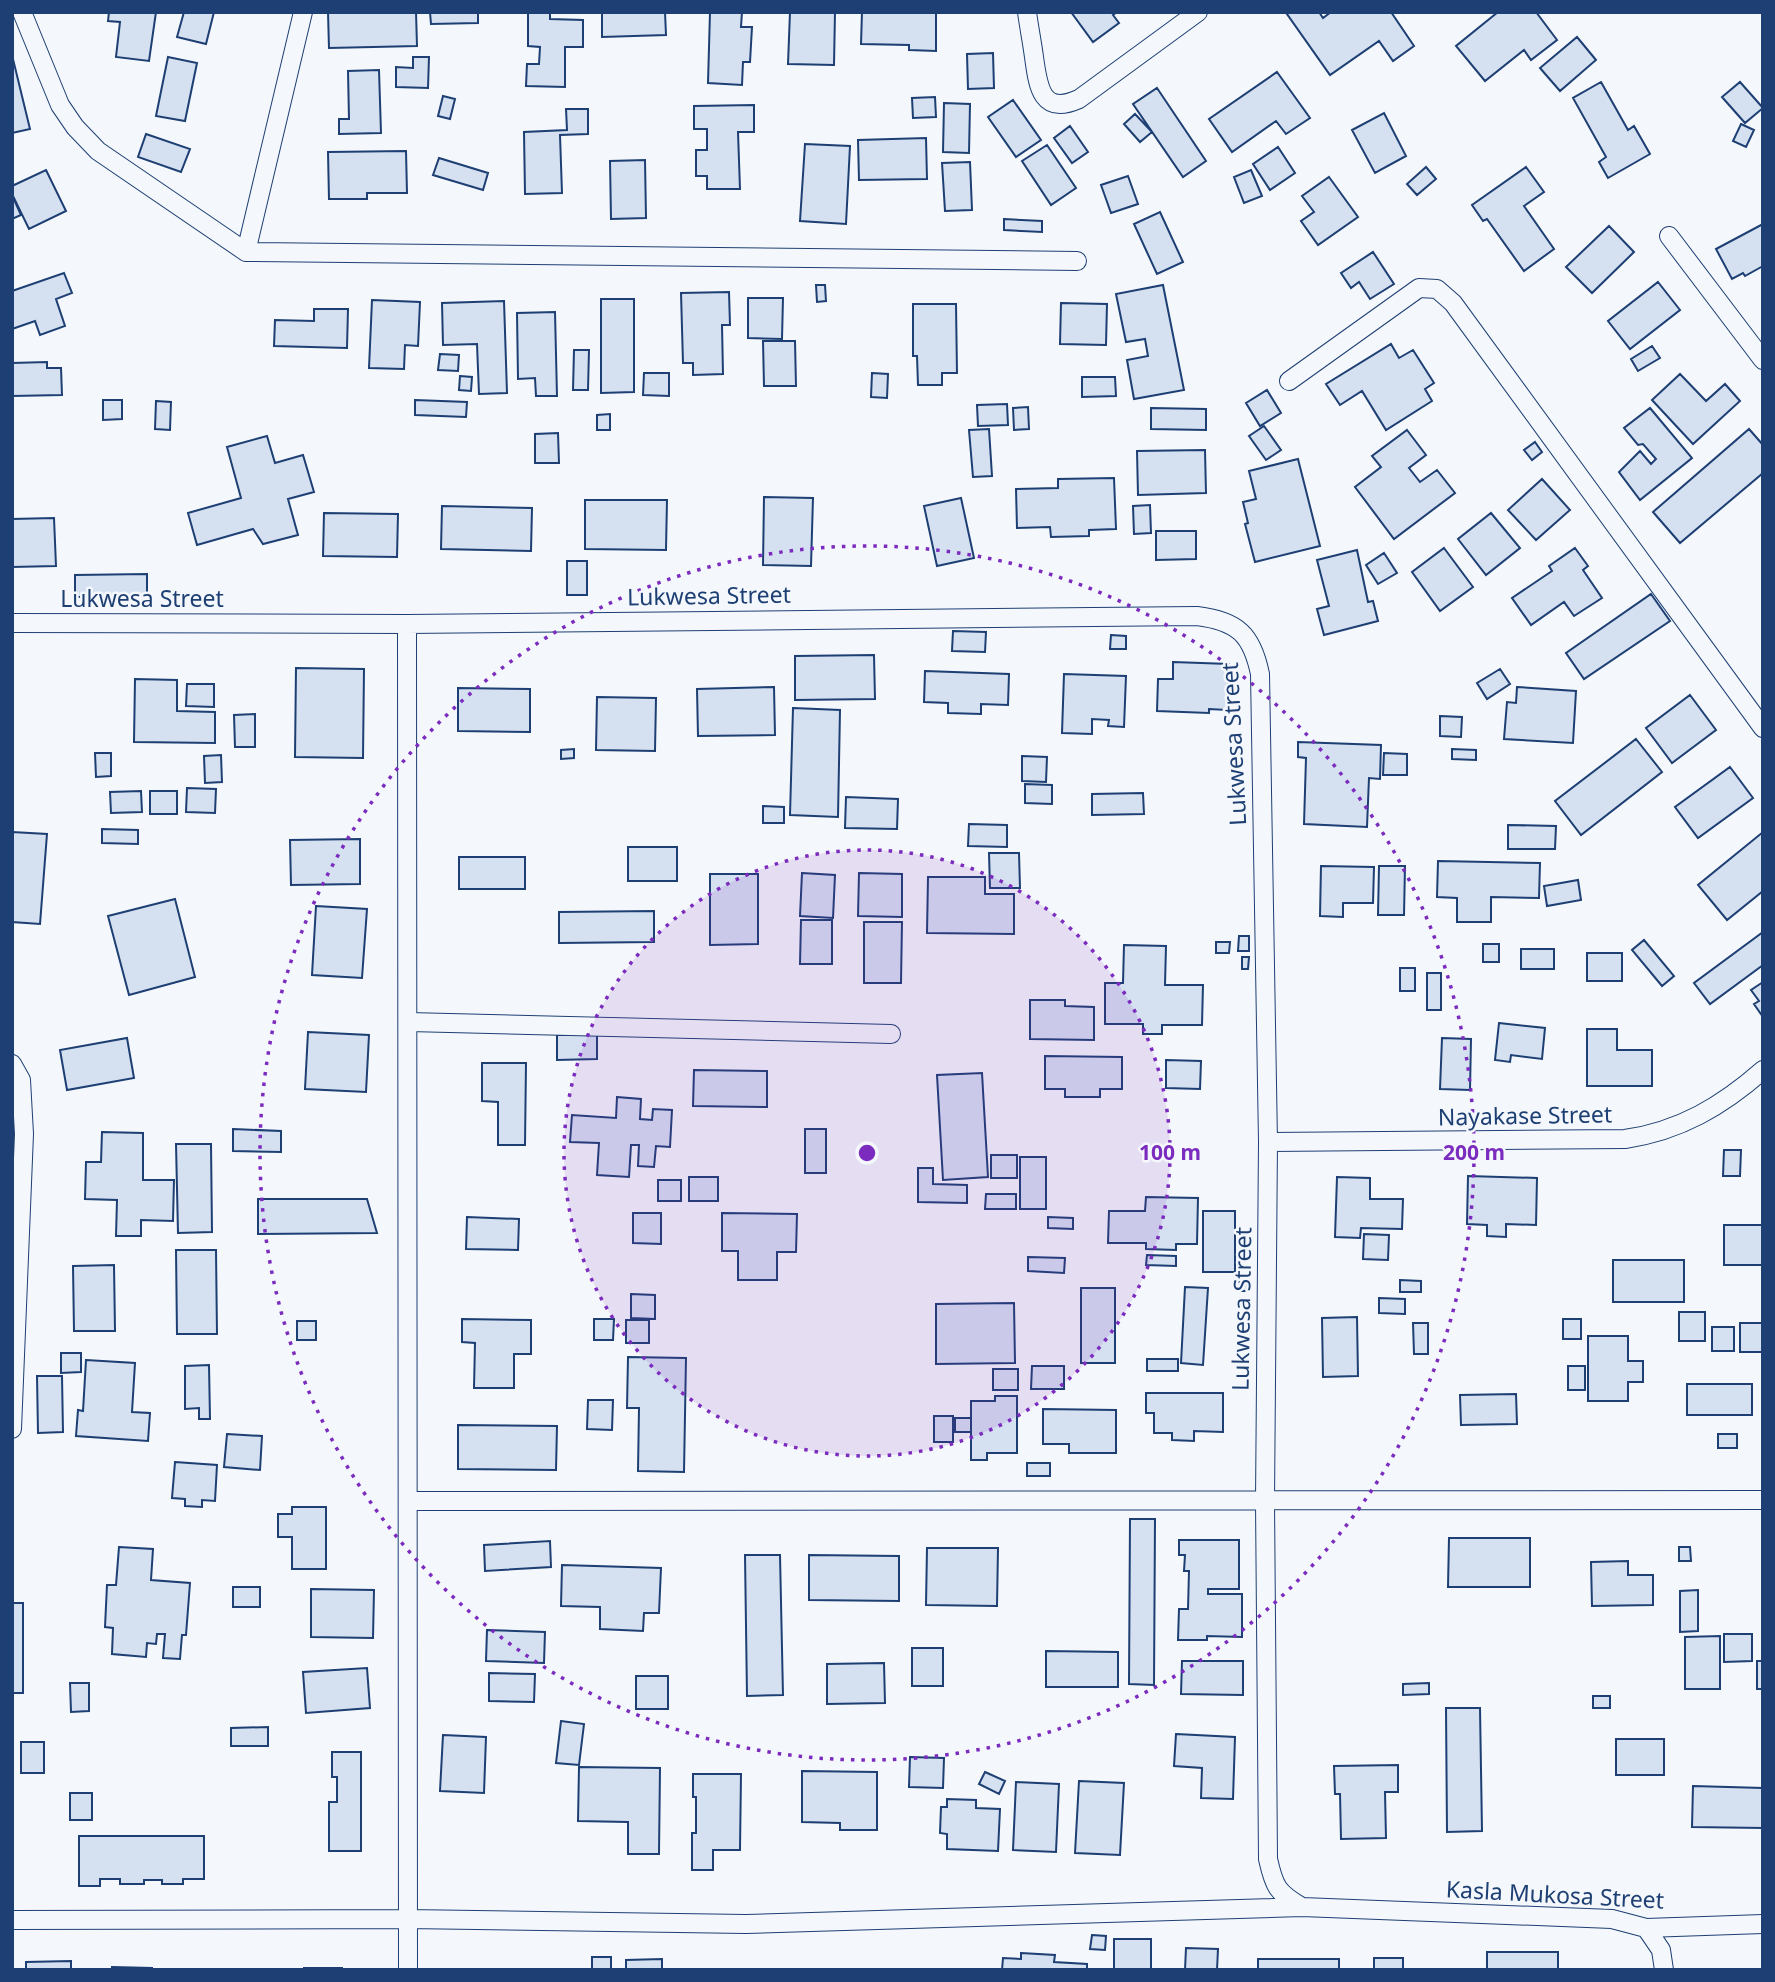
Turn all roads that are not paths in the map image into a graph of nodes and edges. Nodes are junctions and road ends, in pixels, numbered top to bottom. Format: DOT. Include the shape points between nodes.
graph roads {
  1 [pos="22,12"];
  2 [pos="303,12"];
  3 [pos="1027,12"];
  4 [pos="1198,12"];
  5 [pos="1669,236"];
  6 [pos="246,252"];
  7 [pos="1077,261"];
  8 [pos="1763,360"];
  9 [pos="1289,381"];
  10 [pos="12,623"];
  11 [pos="407,624"];
  12 [pos="1763,728"];
  13 [pos="409,1022"];
  14 [pos="891,1034"];
  15 [pos="12,1064"];
  16 [pos="1763,1070"];
  17 [pos="1268,1142"];
  18 [pos="12,1429"];
  19 [pos="1763,1500"];
  20 [pos="409,1501"];
  21 [pos="1265,1501"];
  22 [pos="1302,1908"];
  23 [pos="408,1919"];
  24 [pos="12,1920"];
  25 [pos="1763,1924"];
  26 [pos="1646,1928"];
  27 [pos="408,1970"];
  28 [pos="1664,1970"];
  1 -- 6 [label="street" via="60,105 75,127 98,151"];
  2 -- 6 [label="street"];
  3 -- 4 [label="street" via="1038,87 1045,99 1058,105 1079,99"];
  5 -- 8 [label="street"];
  6 -- 7 [label="street"];
  9 -- 12 [label="street" via="1419,288 1437,289 1461,314"];
  10 -- 11 [label="street, Lukwesa Street"];
  11 -- 13 [label="street"];
  11 -- 17 [label="street, Lukwesa Street" via="1197,616 1217,619 1242,633 1255,650 1260,674"];
  13 -- 14 [label="street"];
  13 -- 20 [label="street"];
  15 -- 18 [label="street" via="20,1080 24,1134"];
  16 -- 17 [label="street, Nayakase Street" via="1698,1118 1625,1139"];
  17 -- 21 [label="street, Lukwesa Street"];
  19 -- 21 [label="street"];
  20 -- 21 [label="street"];
  20 -- 23 [label="street"];
  21 -- 22 [label="street, Lukwesa Street" via="1268,1859 1273,1883 1283,1897"];
  22 -- 23 [label="street, Kasla Mukosa Street" via="746,1924"];
  22 -- 26 [label="street, Kasla Mukosa Street" via="1612,1919"];
  23 -- 24 [label="street, Kasla Mukosa Street"];
  23 -- 27 [label="street"];
  25 -- 26 [label="street, Kasla Mukosa Street"];
  26 -- 28 [label="street" via="1661,1950"];
}
